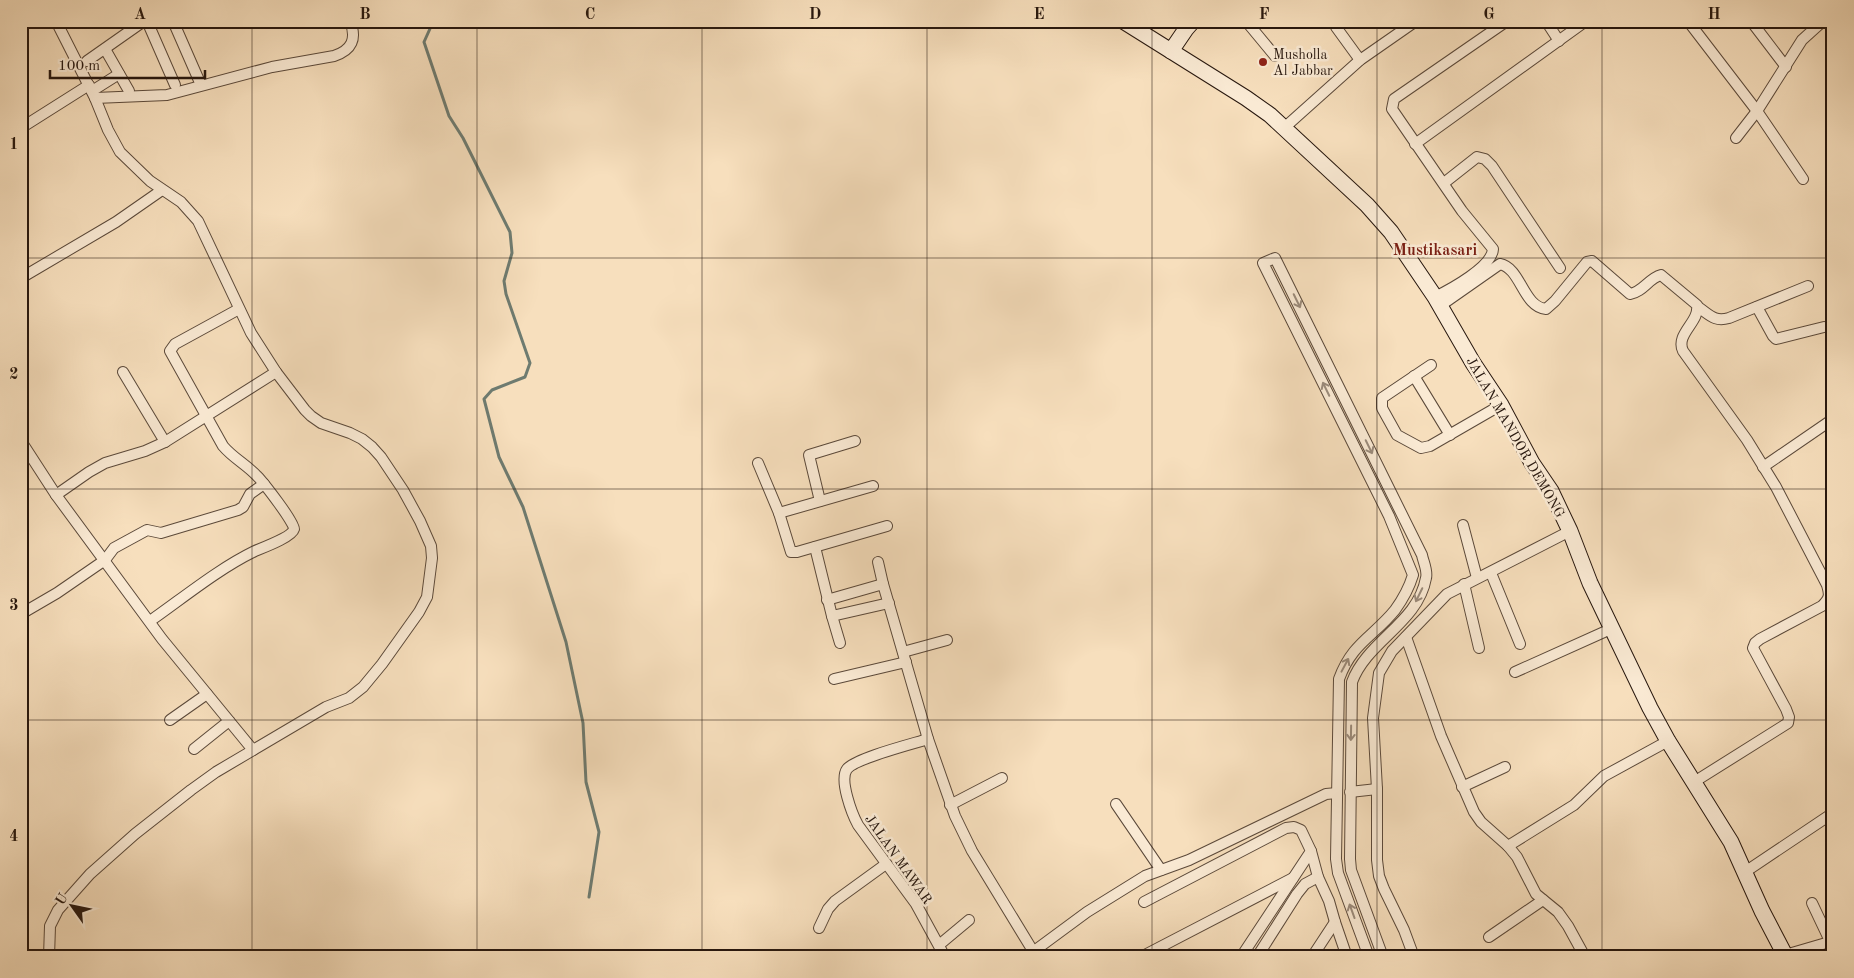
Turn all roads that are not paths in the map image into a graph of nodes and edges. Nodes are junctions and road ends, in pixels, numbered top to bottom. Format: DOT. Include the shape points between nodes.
graph roads {
  1 [pos="56,21"];
  2 [pos="145,21"];
  3 [pos="173,21"];
  4 [pos="350,21"];
  5 [pos="1123,21"];
  6 [pos="1194,21"];
  7 [pos="1246,21"];
  8 [pos="1336,21"];
  9 [pos="1416,21"];
  10 [pos="1507,21"];
  11 [pos="1546,21"];
  12 [pos="1586,21"];
  13 [pos="1688,21"];
  14 [pos="1751,21"];
  15 [pos="1823,21"];
  16 [pos="1810,25"];
  17 [pos="1560,41"];
  18 [pos="105,49"];
  19 [pos="1171,51"];
  20 [pos="1275,56"];
  21 [pos="1360,60"];
  22 [pos="87,61"];
  23 [pos="1786,67"];
  24 [pos="120,74"];
  25 [pos="175,85"];
  26 [pos="202,85"];
  27 [pos="92,91"];
  28 [pos="129,91"];
  29 [pos="1757,111"];
  30 [pos="21,128"];
  31 [pos="1284,128"];
  32 [pos="1736,138"];
  33 [pos="1415,144"];
  34 [pos="1803,179"];
  35 [pos="1444,183"];
  36 [pos="162,190"];
  37 [pos="1560,268"];
  38 [pos="21,278"];
  39 [pos="1808,286"];
  40 [pos="1438,301"];
  41 [pos="1698,307"];
  42 [pos="1757,307"];
  43 [pos="239,309"];
  44 [pos="1824,327"];
  45 [pos="1431,365"];
  46 [pos="122,372"];
  47 [pos="276,372"];
  48 [pos="1414,376"];
  49 [pos="1500,405"];
  50 [pos="206,416"];
  51 [pos="1833,419"];
  52 [pos="1450,436"];
  53 [pos="21,441"];
  54 [pos="855,441"];
  55 [pos="165,442"];
  56 [pos="758,463"];
  57 [pos="1763,467"];
  58 [pos="264,484"];
  59 [pos="873,486"];
  60 [pos="56,495"];
  61 [pos="820,501"];
  62 [pos="1400,511"];
  63 [pos="779,514"];
  64 [pos="1389,516"];
  65 [pos="1464,525"];
  66 [pos="887,526"];
  67 [pos="1570,531"];
  68 [pos="815,547"];
  69 [pos="106,560"];
  70 [pos="878,562"];
  71 [pos="1492,572"];
  72 [pos="1477,578"];
  73 [pos="883,584"];
  74 [pos="1464,584"];
  75 [pos="827,600"];
  76 [pos="1830,602"];
  77 [pos="889,603"];
  78 [pos="21,614"];
  79 [pos="832,616"];
  80 [pos="150,621"];
  81 [pos="1613,628"];
  82 [pos="1406,637"];
  83 [pos="947,640"];
  84 [pos="840,643"];
  85 [pos="1520,644"];
  86 [pos="1479,648"];
  87 [pos="904,657"];
  88 [pos="1515,672"];
  89 [pos="834,680"];
  90 [pos="208,694"];
  91 [pos="170,720"];
  92 [pos="230,722"];
  93 [pos="928,739"];
  94 [pos="1668,741"];
  95 [pos="194,749"];
  96 [pos="253,750"];
  97 [pos="1505,767"];
  98 [pos="1002,778"];
  99 [pos="1694,782"];
  100 [pos="1462,787"];
  101 [pos="1377,789"];
  102 [pos="1350,792"];
  103 [pos="1338,793"];
  104 [pos="1116,804"];
  105 [pos="950,805"];
  106 [pos="1833,813"];
  107 [pos="1508,846"];
  108 [pos="1311,851"];
  109 [pos="886,864"];
  110 [pos="1161,870"];
  111 [pos="1745,872"];
  112 [pos="1318,877"];
  113 [pos="1294,878"];
  114 [pos="1543,900"];
  115 [pos="1144,902"];
  116 [pos="1812,903"];
  117 [pos="969,920"];
  118 [pos="1334,922"];
  119 [pos="819,928"];
  120 [pos="1490,937"];
  121 [pos="1832,941"];
  122 [pos="939,944"];
  123 [pos="1030,954"];
  124 [pos="1581,956"];
  125 [pos="1786,956"];
  126 [pos="49,957"];
  127 [pos="945,957"];
  128 [pos="1141,957"];
  129 [pos="1241,957"];
  130 [pos="1257,957"];
  131 [pos="1312,957"];
  132 [pos="1347,957"];
  133 [pos="1369,957"];
  134 [pos="1383,957"];
  135 [pos="1414,957"];
  1 -- 27 [label="street"];
  2 -- 18 [label="street"];
  2 -- 25 [label="street"];
  3 -- 26 [label="street"];
  4 -- 26 [label="street" via="353,39 350,48 344,52"];
  5 -- 19 [label="main road, JALAN MANDOR DEMONG"];
  6 -- 19 [label="main road"];
  7 -- 20 [label="street"];
  8 -- 21 [label="street" via="1336,27"];
  9 -- 21 [label="street"];
  10 -- 33 [label="street" via="1394,99 1392,109"];
  11 -- 17 [label="street"];
  12 -- 17 [label="street"];
  13 -- 29 [label="street"];
  14 -- 23 [label="street"];
  15 -- 16 [label="street"];
  16 -- 23 [label="street"];
  17 -- 33 [label="street"];
  18 -- 22 [label="street"];
  18 -- 24 [label="street"];
  19 -- 31 [label="main road, JALAN MANDOR DEMONG" via="1246,98"];
  21 -- 31 [label="street"];
  23 -- 29 [label="street"];
  24 -- 27 [label="street"];
  24 -- 28 [label="street"];
  26 -- 27 [label="street" via="167,95"];
  27 -- 30 [label="street"];
  27 -- 36 [label="street" via="120,152"];
  29 -- 32 [label="street"];
  29 -- 34 [label="street"];
  31 -- 40 [label="main road, JALAN MANDOR DEMONG" via="1380,219"];
  33 -- 35 [label="street"];
  35 -- 37 [label="street" via="1477,157 1485,159"];
  35 -- 40 [label="street" via="1493,249 1490,259"];
  36 -- 38 [label="street" via="116,222"];
  36 -- 43 [label="street" via="181,202 198,220"];
  39 -- 42 [label="street"];
  40 -- 41 [label="street" via="1500,264 1510,269 1535,305 1546,309 1587,262 1592,261 1630,294 1661,275"];
  40 -- 49 [label="main road, JALAN MANDOR DEMONG"];
  41 -- 42 [label="street" via="1721,320"];
  41 -- 57 [label="street" via="1682,339 1682,351 1716,395"];
  42 -- 44 [label="street" via="1776,338"];
  43 -- 47 [label="street"];
  43 -- 50 [label="street" via="175,344 170,351"];
  45 -- 48 [label="street"];
  46 -- 55 [label="street"];
  47 -- 50 [label="street"];
  47 -- 96 [label="street" via="311,416 362,440 381,457 420,521 432,546 432,558 427,597 419,612 362,687 349,698 326,707"];
  48 -- 52 [label="street"];
  48 -- 52 [label="street" via="1382,398 1382,408 1395,432 1421,448"];
  49 -- 52 [label="street"];
  49 -- 67 [label="main road, JALAN MANDOR DEMONG" via="1551,491"];
  50 -- 55 [label="street"];
  50 -- 58 [label="street" via="232,457"];
  51 -- 57 [label="street"];
  53 -- 60 [label="street"];
  54 -- 61 [label="street" via="809,455"];
  55 -- 60 [label="street" via="105,464"];
  56 -- 63 [label="street"];
  57 -- 76 [label="street" via="1827,585"];
  58 -- 69 [label="street" via="250,494 241,508 161,533 147,530 114,548"];
  58 -- 80 [label="street" via="294,530 275,543 247,555"];
  59 -- 61 [label="street"];
  60 -- 69 [label="street"];
  61 -- 63 [label="street"];
  62 -- 64 [label="street"];
  64 -- 62 [label="street, one-way" via="1264,263 1275,258"];
  62 -- 102 [label="street, one-way" via="1422,555 1427,576 1419,598 1404,619 1367,655 1352,682"];
  63 -- 68 [label="street" via="791,552"];
  103 -- 64 [label="street, one-way" via="1341,673 1357,646 1394,610 1407,592 1413,576"];
  65 -- 72 [label="street"];
  66 -- 68 [label="street"];
  67 -- 71 [label="street"];
  67 -- 81 [label="main road, JALAN MANDOR DEMONG" via="1590,583"];
  68 -- 75 [label="street"];
  69 -- 78 [label="street"];
  69 -- 80 [label="street"];
  70 -- 73 [label="street"];
  71 -- 72 [label="street"];
  71 -- 85 [label="street"];
  72 -- 74 [label="street"];
  73 -- 75 [label="street"];
  73 -- 77 [label="street"];
  74 -- 82 [label="street" via="1442,599"];
  74 -- 86 [label="street"];
  75 -- 79 [label="street"];
  76 -- 99 [label="street" via="1760,638 1753,648 1786,709 1788,723"];
  77 -- 79 [label="street"];
  77 -- 87 [label="street"];
  79 -- 84 [label="street"];
  80 -- 90 [label="street"];
  81 -- 88 [label="street"];
  81 -- 94 [label="main road, JALAN MANDOR DEMONG"];
  82 -- 100 [label="street"];
  82 -- 101 [label="street" via="1385,661 1377,682 1373,718"];
  83 -- 87 [label="street"];
  87 -- 89 [label="street"];
  87 -- 93 [label="street"];
  90 -- 91 [label="street"];
  90 -- 92 [label="street"];
  92 -- 95 [label="street"];
  92 -- 96 [label="street"];
  93 -- 105 [label="street"];
  93 -- 109 [label="street, JALAN MAWAR" via="864,759 852,765 845,774 851,812 864,836"];
  94 -- 99 [label="main road, JALAN MANDOR DEMONG"];
  94 -- 107 [label="street" via="1604,776 1574,805"];
  96 -- 126 [label="street" via="191,790 90,874 53,918"];
  97 -- 100 [label="street"];
  98 -- 105 [label="street"];
  99 -- 111 [label="main road, JALAN MANDOR DEMONG" via="1731,842"];
  100 -- 107 [label="street" via="1481,822"];
  101 -- 102 [label="street"];
  101 -- 135 [label="street" via="1379,876"];
  102 -- 134 [label="street" via="1351,870"];
  103 -- 110 [label="street" via="1326,794 1189,860"];
  133 -- 103 [label="street, one-way" via="1338,873"];
  104 -- 110 [label="street"];
  105 -- 123 [label="street"];
  106 -- 111 [label="street"];
  107 -- 114 [label="street" via="1529,883"];
  108 -- 112 [label="street"];
  108 -- 113 [label="street"];
  108 -- 115 [label="street" via="1301,830 1286,828"];
  109 -- 119 [label="street" via="835,901"];
  109 -- 122 [label="street, JALAN MAWAR" via="916,904"];
  110 -- 123 [label="street" via="1127,886"];
  111 -- 125 [label="main road, JALAN MANDOR DEMONG"];
  112 -- 118 [label="street"];
  112 -- 130 [label="street" via="1305,884 1297,894"];
  113 -- 128 [label="street"];
  113 -- 129 [label="street"];
  114 -- 120 [label="street"];
  114 -- 124 [label="street" via="1568,926"];
  116 -- 121 [label="street"];
  117 -- 122 [label="street"];
  118 -- 131 [label="street"];
  118 -- 132 [label="street"];
  121 -- 125 [label="street"];
  122 -- 127 [label="street, JALAN MAWAR"];
}
